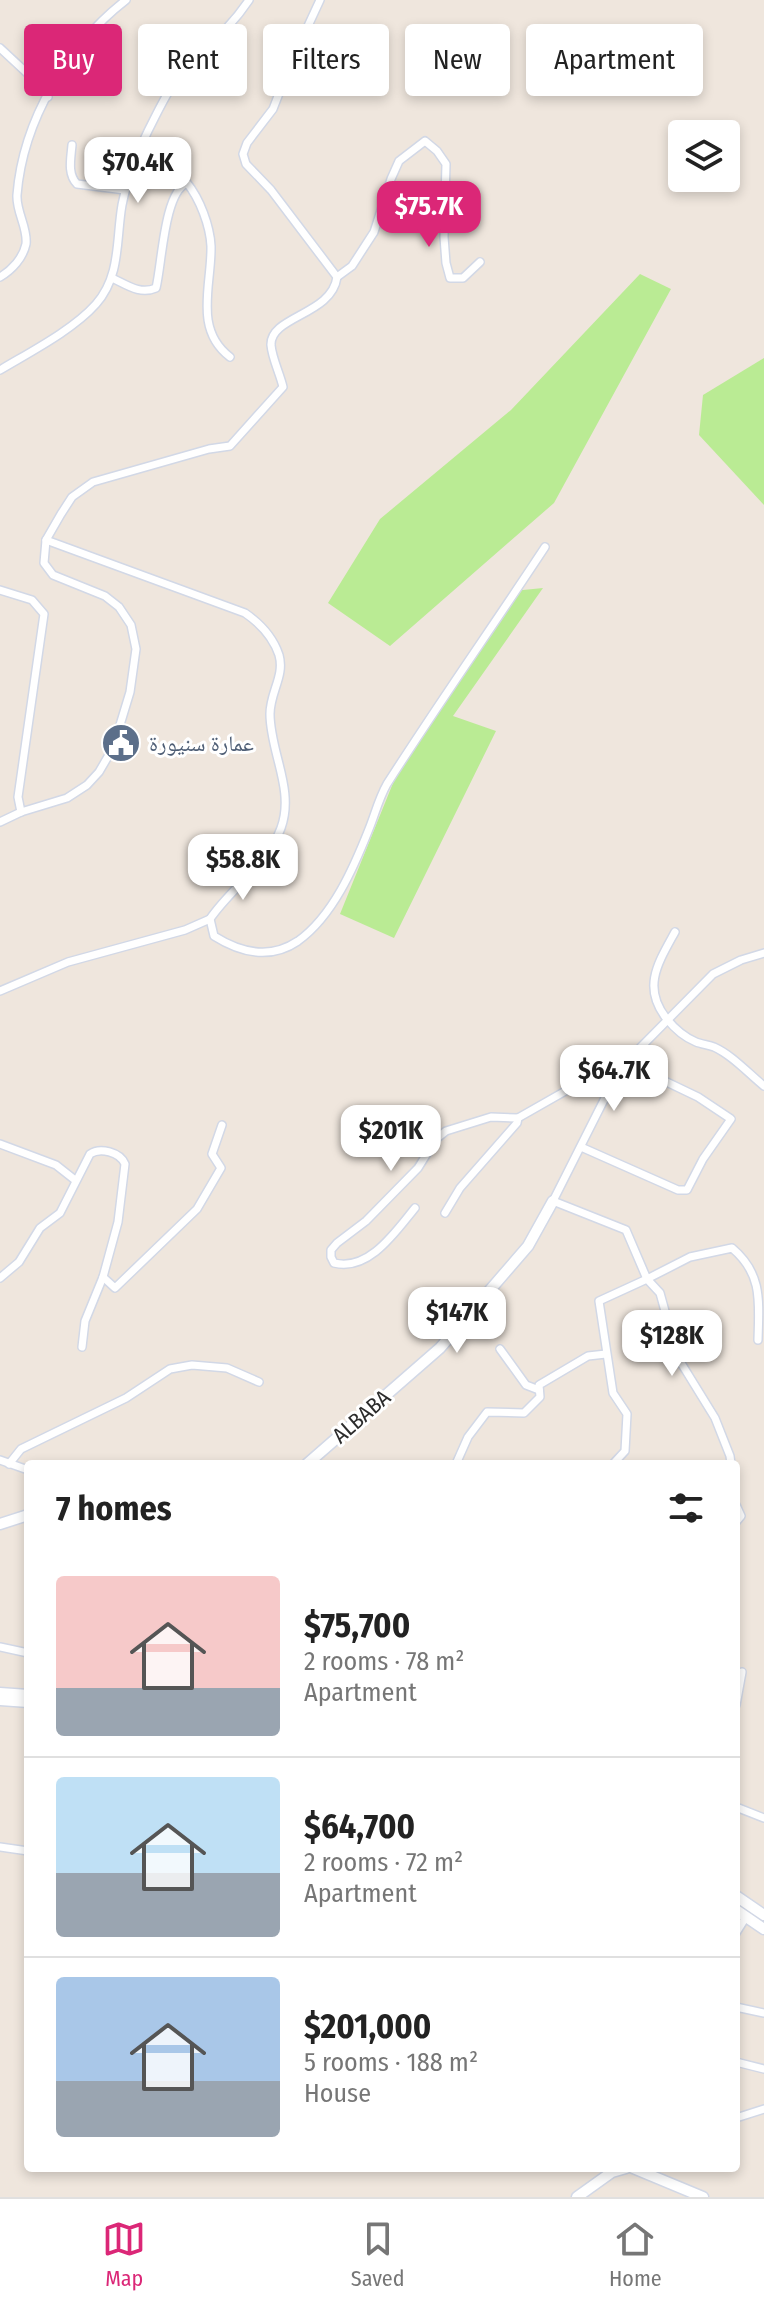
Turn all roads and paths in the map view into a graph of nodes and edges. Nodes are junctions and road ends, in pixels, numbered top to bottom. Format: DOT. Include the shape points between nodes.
graph roads {
  1 [pos="126,0"];
  2 [pos="249,0"];
  3 [pos="320,0"];
  4 [pos="0,48"];
  5 [pos="48,97"];
  6 [pos="72,145"];
  7 [pos="125,190"];
  8 [pos="480,262"];
  9 [pos="0,277"];
  10 [pos="337,277"];
  11 [pos="112,278"];
  12 [pos="230,357"];
  13 [pos="0,370"];
  14 [pos="46,540"];
  15 [pos="545,547"];
  16 [pos="0,590"];
  17 [pos="21,812"];
  18 [pos="0,822"];
  19 [pos="210,919"];
  20 [pos="675,932"];
  21 [pos="764,953"];
  22 [pos="0,991"];
  23 [pos="667,1019"];
  24 [pos="627,1063"];
  25 [pos="618,1074"];
  26 [pos="764,1086"];
  27 [pos="518,1118"];
  28 [pos="222,1125"];
  29 [pos="0,1144"];
  30 [pos="581,1147"];
  31 [pos="75,1180"];
  32 [pos="553,1201"];
  33 [pos="415,1208"];
  34 [pos="445,1213"];
  35 [pos="103,1277"];
  36 [pos="0,1278"];
  37 [pos="647,1279"];
  38 [pos="758,1340"];
  39 [pos="82,1347"];
  40 [pos="500,1349"];
  41 [pos="606,1354"];
  42 [pos="259,1382"];
  43 [pos="539,1390"];
  44 [pos="0,1460"];
  45 [pos="312,1460"];
  46 [pos="458,1460"];
  47 [pos="617,1460"];
  48 [pos="730,1460"];
  49 [pos="9,1464"];
  50 [pos="24,1469"];
  51 [pos="24,1516"];
  52 [pos="0,1524"];
  53 [pos="0,1647"];
  54 [pos="24,1652"];
  55 [pos="742,1672"];
  56 [pos="740,1683"];
  57 [pos="0,1693"];
  58 [pos="24,1695"];
  59 [pos="0,1700"];
  60 [pos="24,1702"];
  61 [pos="740,1809"];
  62 [pos="764,1818"];
  63 [pos="0,1847"];
  64 [pos="24,1850"];
  65 [pos="740,1899"];
  66 [pos="741,1914"];
  67 [pos="764,1915"];
  68 [pos="764,1929"];
  69 [pos="740,2008"];
  70 [pos="764,2013"];
  71 [pos="740,2063"];
  72 [pos="764,2069"];
  73 [pos="764,2109"];
  74 [pos="740,2117"];
  75 [pos="612,2172"];
  76 [pos="643,2172"];
  77 [pos="577,2197"];
  78 [pos="703,2197"];
  1 -- 5 [label="street" via="73,52"];
  2 -- 7 [label="street" via="171,87"];
  3 -- 10 [label="street" via="273,109 243,154"];
  4 -- 5 [label="street"];
  5 -- 9 [label="street" via="28,143 17,195 26,242 18,262"];
  6 -- 7 [label="street" via="70,168 77,184"];
  7 -- 11 [label="street"];
  8 -- 10 [label="street" via="463,278 450,278 444,237 446,164 425,141 399,161 374,232 352,266"];
  10 -- 14 [label="street" via="325,301 275,333 271,343 283,387 230,446 93,482 72,497"];
  11 -- 12 [label="street" via="148,292 156,288 170,206 187,183 209,226 206,301 211,334"];
  11 -- 13 [label="street" via="80,318"];
  14 -- 17 [label="street" via="44,563 53,575 119,607 131,625 136,649 130,692 113,748 99,772 67,798"];
  14 -- 19 [label="street" via="245,613 271,637 280,656 270,713 283,774 283,825 276,841"];
  15 -- 19 [label="street" via="385,788 343,886 319,919 280,950 253,953 214,936"];
  16 -- 17 [label="street" via="32,600 44,614 18,797"];
  17 -- 18 [label="street"];
  19 -- 22 [label="street" via="68,962"];
  20 -- 23 [label="street" via="659,960 653,991"];
  21 -- 23 [label="street" via="713,974"];
  23 -- 24 [label="street"];
  23 -- 26 [label="street"];
  24 -- 25 [label="street"];
  24 -- 30 [label="street" via="731,1119 687,1190"];
  25 -- 27 [label="street" via="590,1077"];
  25 -- 30 [label="street"];
  27 -- 33 [label="street" via="491,1117 446,1131 418,1168 331,1250 334,1263 358,1262 382,1247"];
  27 -- 34 [label="street"];
  28 -- 35 [label="street" via="212,1154 221,1168 197,1209 115,1288"];
  29 -- 31 [label="street" via="56,1165"];
  30 -- 32 [label="street"];
  31 -- 35 [label="street" via="96,1150 124,1159 118,1222"];
  31 -- 36 [label="street" via="60,1213 40,1228 19,1262"];
  32 -- 37 [label="street" via="626,1230"];
  32 -- 45 [label="street, ALBABA" via="528,1246 440,1348"];
  35 -- 39 [label="street" via="85,1321"];
  37 -- 38 [label="street" via="690,1257 732,1248 746,1260 760,1297"];
  37 -- 41 [label="street" via="599,1301"];
  37 -- 48 [label="street" via="660,1293 678,1358 715,1418"];
  40 -- 43 [label="street" via="526,1385"];
  41 -- 43 [label="street" via="588,1356 558,1372"];
  41 -- 47 [label="street" via="613,1393 627,1414 625,1451"];
  42 -- 49 [label="street" via="227,1368 170,1369 126,1398 21,1449"];
  43 -- 46 [label="street" via="540,1397 524,1413 487,1412"];
  44 -- 49 [label="street"];
  49 -- 50 [label="street"];
  51 -- 52 [label="street"];
  53 -- 54 [label="street"];
  55 -- 56 [label="street"];
  57 -- 58 [label="street"];
  59 -- 60 [label="street"];
  61 -- 62 [label="street"];
  63 -- 64 [label="street"];
  65 -- 67 [label="street"];
  66 -- 68 [label="street"];
  69 -- 70 [label="street"];
  71 -- 72 [label="street"];
  73 -- 74 [label="street"];
  75 -- 77 [label="street"];
  76 -- 78 [label="street"];
}
